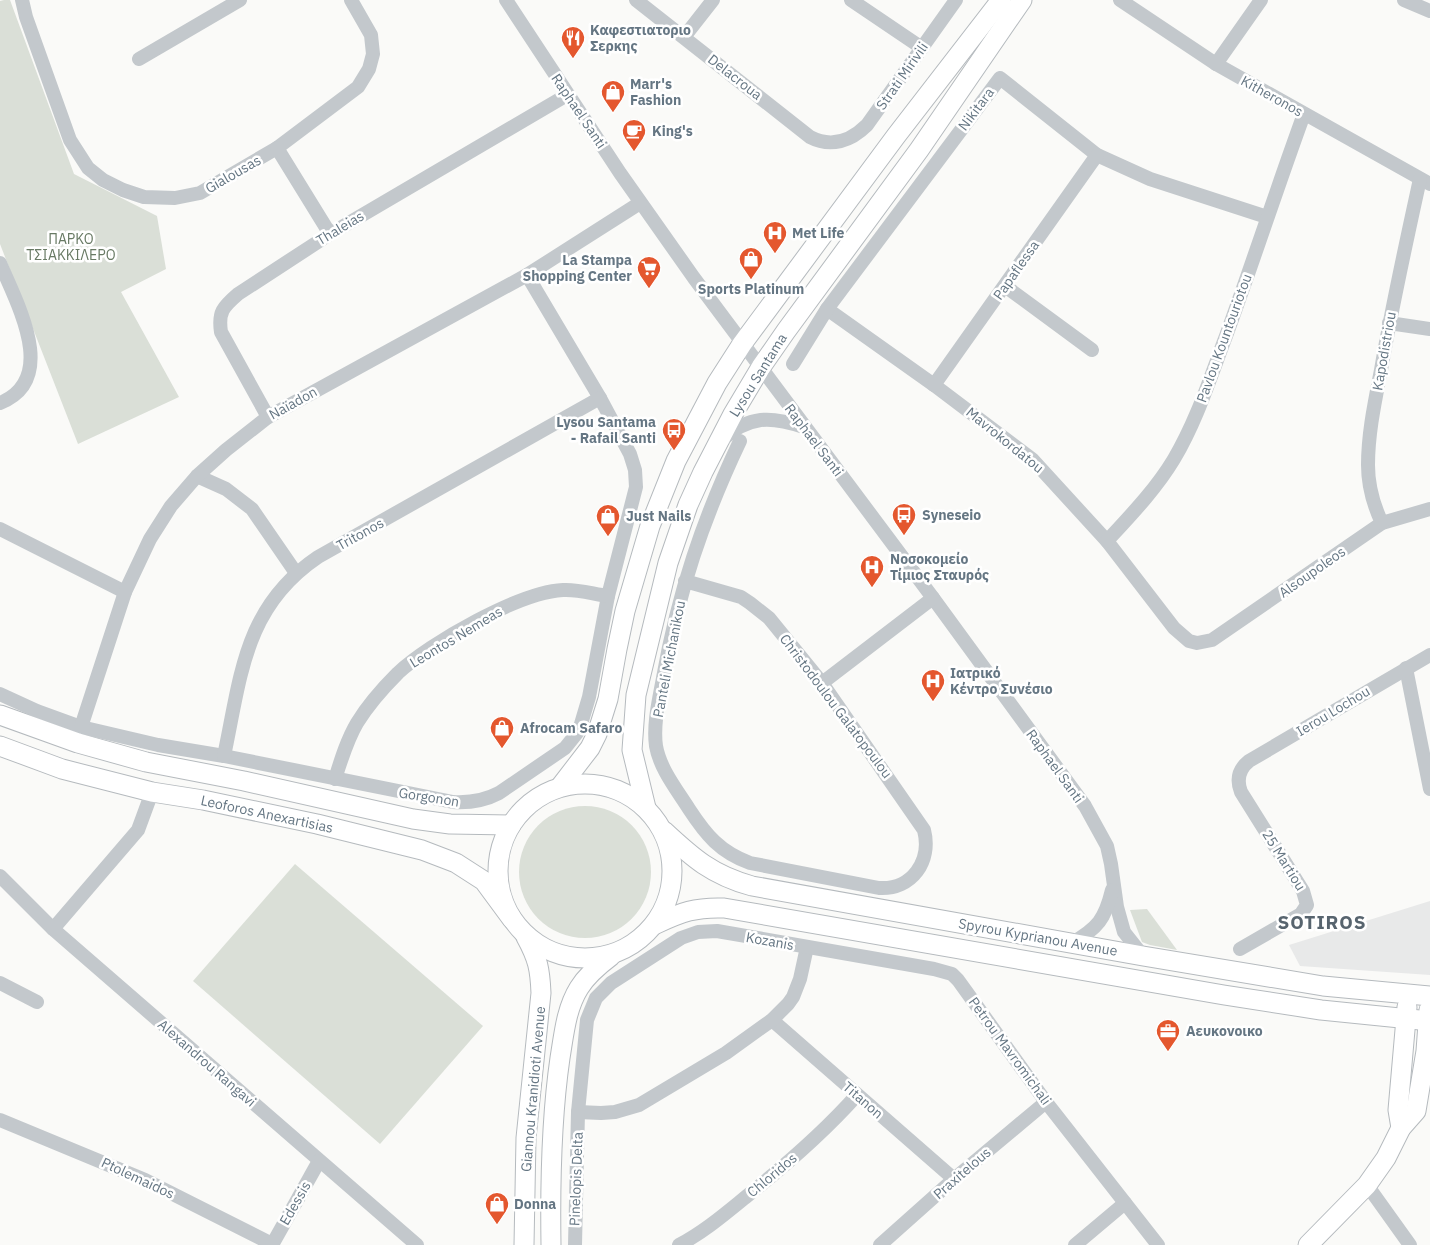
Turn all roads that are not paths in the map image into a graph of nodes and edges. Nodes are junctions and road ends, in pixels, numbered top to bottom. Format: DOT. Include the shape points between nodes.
graph roads {
  1 [pos="22,0"];
  2 [pos="240,0"];
  3 [pos="351,0"];
  4 [pos="506,0"];
  5 [pos="636,0"];
  6 [pos="713,0"];
  7 [pos="851,0"];
  8 [pos="956,0"];
  9 [pos="1001,0"];
  10 [pos="1022,0"];
  11 [pos="1120,0"];
  12 [pos="1261,0"];
  13 [pos="1404,0"];
  14 [pos="1430,11"];
  15 [pos="684,37"];
  16 [pos="922,48"];
  17 [pos="139,59"];
  18 [pos="1216,64"];
  19 [pos="568,95"];
  20 [pos="1304,114"];
  21 [pos="839,142"];
  22 [pos="277,148"];
  23 [pos="1097,155"];
  24 [pos="1425,182"];
  25 [pos="640,203"];
  26 [pos="1267,217"];
  27 [pos="330,234"];
  28 [pos="0,263"];
  29 [pos="527,274"];
  30 [pos="1005,286"];
  31 [pos="827,309"];
  32 [pos="1389,323"];
  33 [pos="1430,329"];
  34 [pos="742,344"];
  35 [pos="1092,350"];
  36 [pos="793,364"];
  37 [pos="761,367"];
  38 [pos="934,385"];
  39 [pos="600,398"];
  40 [pos="0,403"];
  41 [pos="268,416"];
  42 [pos="804,427"];
  43 [pos="740,441"];
  44 [pos="715,446"];
  45 [pos="197,476"];
  46 [pos="1430,509"];
  47 [pos="1382,523"];
  48 [pos="0,529"];
  49 [pos="1107,541"];
  50 [pos="296,573"];
  51 [pos="685,581"];
  52 [pos="125,592"];
  53 [pos="608,596"];
  54 [pos="933,598"];
  55 [pos="1197,643"];
  56 [pos="1430,655"];
  57 [pos="1406,668"];
  58 [pos="822,683"];
  59 [pos="0,694"];
  60 [pos="0,716"];
  61 [pos="81,727"];
  62 [pos="0,746"];
  63 [pos="224,756"];
  64 [pos="1240,771"];
  65 [pos="335,779"];
  66 [pos="560,787"];
  67 [pos="1430,789"];
  68 [pos="152,792"];
  69 [pos="646,808"];
  70 [pos="511,825"];
  71 [pos="664,831"];
  72 [pos="0,876"];
  73 [pos="912,877"];
  74 [pos="1114,882"];
  75 [pos="512,919"];
  76 [pos="656,924"];
  77 [pos="53,929"];
  78 [pos="526,936"];
  79 [pos="1072,943"];
  80 [pos="807,947"];
  81 [pos="1240,949"];
  82 [pos="613,954"];
  83 [pos="1143,956"];
  84 [pos="0,983"];
  85 [pos="1408,994"];
  86 [pos="1430,998"];
  87 [pos="37,1002"];
  88 [pos="772,1020"];
  89 [pos="1406,1020"];
  90 [pos="1429,1021"];
  91 [pos="857,1095"];
  92 [pos="1046,1102"];
  93 [pos="578,1112"];
  94 [pos="0,1120"];
  95 [pos="1401,1128"];
  96 [pos="319,1161"];
  97 [pos="954,1179"];
  98 [pos="1367,1185"];
  99 [pos="1125,1203"];
  100 [pos="272,1245"];
  101 [pos="418,1245"];
  102 [pos="524,1245"];
  103 [pos="551,1245"];
  104 [pos="575,1245"];
  105 [pos="679,1245"];
  106 [pos="880,1245"];
  107 [pos="1075,1245"];
  108 [pos="1158,1245"];
  109 [pos="1308,1245"];
  110 [pos="1410,1245"];
  1 -- 22 [label="street, Gialousas" via="70,140 88,168 103,180 144,197 175,198 200,193"];
  2 -- 17 [label="street"];
  3 -- 22 [label="street, Gialousas" via="371,35 373,54 369,69 358,87"];
  4 -- 19 [label="street, Raphael Santi"];
  5 -- 15 [label="street, Delacroua"];
  6 -- 15 [label="street"];
  7 -- 16 [label="street"];
  8 -- 16 [label="street, Strati Mirivili"];
  9 -- 34 [label="main road, Lysou Santama"];
  10 -- 37 [label="main road, Lysou Santama" via="919,150"];
  11 -- 18 [label="street, Kitheronos"];
  12 -- 18 [label="street"];
  13 -- 14 [label="street"];
  15 -- 21 [label="street, Delacroua" via="810,137 824,142"];
  16 -- 21 [label="street, Strati Mirivili" via="868,125 848,140"];
  18 -- 20 [label="street, Kitheronos"];
  19 -- 25 [label="street, Raphael Santi"];
  19 -- 27 [label="street, Thaleias"];
  20 -- 24 [label="street, Kitheronos"];
  20 -- 26 [label="street, Pavlou Kountouriotou"];
  22 -- 27 [label="street"];
  23 -- 26 [label="street, Nikitara" via="1150,179"];
  23 -- 30 [label="street, Papaflessa"];
  23 -- 31 [label="street, Nikitara" via="1000,78"];
  24 -- 32 [label="street, Kapodistriou"];
  25 -- 29 [label="street, Naïadon"];
  25 -- 34 [label="street, Raphael Santi"];
  26 -- 49 [label="street, Pavlou Kountouriotou" via="1197,415 1164,474"];
  27 -- 41 [label="street, Thaleias" via="238,294 221,311 221,332"];
  28 -- 40 [label="street" via="28,332 32,354 22,386"];
  29 -- 39 [label="street"];
  29 -- 41 [label="street, Naïadon"];
  30 -- 35 [label="street"];
  30 -- 38 [label="street, Papaflessa"];
  31 -- 36 [label="street, Nikitara"];
  31 -- 38 [label="street, Mavrokordatou"];
  32 -- 33 [label="street"];
  32 -- 47 [label="street, Kapodistriou" via="1368,466 1371,494"];
  34 -- 37 [label="street, Raphael Santi"];
  34 -- 66 [label="main road, Lysou Santama" via="693,426 662,496 632,586 600,725 590,748"];
  37 -- 42 [label="street, Raphael Santi"];
  37 -- 44 [label="main road, Lysou Santama"];
  38 -- 49 [label="street, Mavrokordatou" via="1032,459"];
  39 -- 50 [label="street, Tritonos" via="318,557"];
  39 -- 53 [label="street, Gorgonon" via="630,454 636,479 635,497"];
  41 -- 45 [label="street, Naïadon"];
  42 -- 44 [label="street" via="780,420 760,419 732,431"];
  42 -- 54 [label="street, Raphael Santi"];
  43 -- 51 [label="street, Panteli Michanikou" via="709,510"];
  44 -- 69 [label="main road, Lysou Santama" via="688,505 668,563 636,695 632,750"];
  45 -- 50 [label="street" via="226,489 252,509"];
  45 -- 52 [label="street, Naïadon" via="171,506 150,538"];
  46 -- 47 [label="street, Alsoupoleos"];
  47 -- 55 [label="street, Alsoupoleos" via="1219,636"];
  48 -- 52 [label="street"];
  49 -- 55 [label="street, Mavrokordatou" via="1174,628 1189,641"];
  50 -- 63 [label="street, Tritonos" via="270,604 252,636 243,663"];
  51 -- 58 [label="street, Christodoulou Galatopoulou" via="750,603 769,618"];
  51 -- 73 [label="street, Panteli Michanikou" via="667,656 656,736 663,767 699,824 724,851 750,863 879,888 900,886"];
  52 -- 61 [label="street, Naïadon"];
  53 -- 65 [label="street, Leontos Nemeas" via="564,590 516,602 415,659 385,687 357,724"];
  53 -- 65 [label="street, Gorgonon" via="585,714 577,733 565,748 500,794 482,800 453,802"];
  54 -- 58 [label="street"];
  54 -- 74 [label="street, Raphael Santi" via="1085,806 1107,846"];
  56 -- 57 [label="street, Ierou Lochou"];
  57 -- 64 [label="street, Ierou Lochou" via="1249,761"];
  57 -- 67 [label="street"];
  58 -- 73 [label="street, Christodoulou Galatopoulou" via="924,830 926,855"];
  59 -- 61 [label="street, Gorgonon"];
  60 -- 70 [label="main road, Leoforos Anexartisias" via="146,762 404,817 450,824"];
  61 -- 63 [label="street, Gorgonon"];
  62 -- 68 [label="main road, Leoforos Anexartisias" via="62,769"];
  63 -- 65 [label="street, Gorgonon"];
  64 -- 81 [label="street, 25 Martiou" via="1238,783 1241,792 1303,891 1307,904 1296,918"];
  66 -- 69 [label="main road" via="606,786 627,794"];
  66 -- 70 [label="main road" via="530,804"];
  68 -- 75 [label="main road, Leoforos Anexartisias" via="317,824 440,856 484,881"];
  68 -- 77 [label="street" via="138,830"];
  69 -- 71 [label="main road"];
  70 -- 75 [label="main road" via="500,848 498,874 502,899"];
  71 -- 76 [label="main road" via="672,854 673,878 668,902"];
  71 -- 79 [label="main road, Spyrou Kyprianou Avenue" via="705,867 742,883"];
  72 -- 77 [label="street, Alexandrou Rangavi"];
  74 -- 79 [label="street, Raphael Santi" via="1101,919 1092,931"];
  74 -- 83 [label="street, Raphael Santi" via="1124,932"];
  75 -- 78 [label="main road"];
  76 -- 82 [label="main road" via="637,942"];
  76 -- 89 [label="main road, Spyrou Kyprianou Avenue" via="699,908 724,908 1224,995"];
  77 -- 96 [label="street, Alexandrou Rangavi"];
  78 -- 82 [label="main road" via="545,949 567,957"];
  78 -- 102 [label="main road, Giannou Kranidioti Avenue" via="536,955 541,993 526,1138"];
  79 -- 83 [label="main road, Spyrou Kyprianou Avenue"];
  80 -- 88 [label="street, Kozanis" via="794,997"];
  80 -- 92 [label="street, Petrou Mavromichali" via="952,974"];
  80 -- 93 [label="street, Kozanis" via="717,931 698,932 681,938 611,983 596,998 587,1020"];
  82 -- 103 [label="main road, Giannou Kranidioti Avenue" via="579,988 572,1001 564,1033 556,1085"];
  83 -- 85 [label="main road, Spyrou Kyprianou Avenue" via="1322,986"];
  84 -- 87 [label="street"];
  85 -- 86 [label="main road, Spyrou Kyprianou Avenue"];
  85 -- 89 [label="main road"];
  86 -- 90 [label="main road"];
  88 -- 91 [label="street, Titanon"];
  88 -- 93 [label="street, Kozanis" via="726,1053 639,1106 601,1114"];
  89 -- 90 [label="main road, Spyrou Kyprianou Avenue"];
  89 -- 95 [label="main road" via="1398,1110"];
  90 -- 95 [label="main road" via="1416,1111"];
  91 -- 97 [label="street, Titanon"];
  91 -- 105 [label="street, Chloridos" via="815,1139 763,1184"];
  92 -- 97 [label="street, Praxitelous"];
  92 -- 99 [label="street, Petrou Mavromichali"];
  93 -- 104 [label="street, Pinelopis Delta"];
  94 -- 100 [label="street, Ptolemaidos" via="145,1180"];
  95 -- 98 [label="main road"];
  96 -- 100 [label="street, Edessis"];
  96 -- 101 [label="street, Alexandrou Rangavi"];
  97 -- 106 [label="street, Praxitelous"];
  98 -- 109 [label="main road"];
  98 -- 110 [label="street"];
  99 -- 107 [label="street"];
  99 -- 108 [label="street, Petrou Mavromichali"];
}
